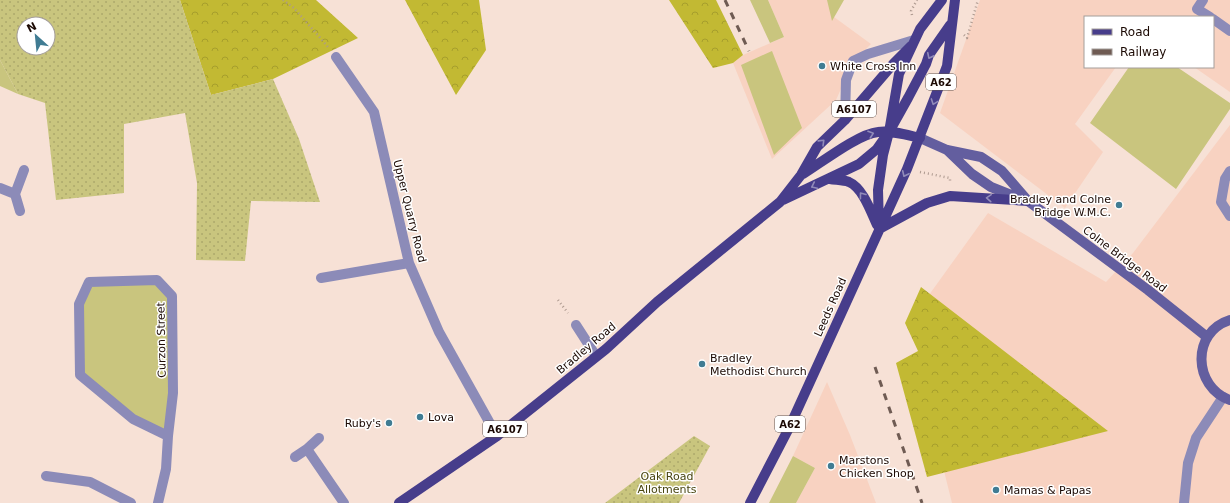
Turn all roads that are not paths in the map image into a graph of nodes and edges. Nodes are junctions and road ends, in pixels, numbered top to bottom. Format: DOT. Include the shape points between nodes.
graph roads {
  1 [pos="942,0"];
  2 [pos="955,0"];
  3 [pos="1203,0"];
  4 [pos="1209,16"];
  5 [pos="1214,20"];
  6 [pos="951,23"];
  7 [pos="1230,31"];
  8 [pos="912,43"];
  9 [pos="336,57"];
  10 [pos="845,120"];
  11 [pos="889,132"];
  12 [pos="920,138"];
  13 [pos="947,150"];
  14 [pos="24,170"];
  15 [pos="1230,171"];
  16 [pos="801,175"];
  17 [pos="830,179"];
  18 [pos="0,188"];
  19 [pos="15,194"];
  20 [pos="1028,201"];
  21 [pos="780,202"];
  22 [pos="20,211"];
  23 [pos="1230,216"];
  24 [pos="879,229"];
  25 [pos="410,262"];
  26 [pos="321,278"];
  27 [pos="1230,320"];
  28 [pos="576,325"];
  29 [pos="1207,337"];
  30 [pos="596,356"];
  31 [pos="1227,398"];
  32 [pos="168,436"];
  33 [pos="497,436"];
  34 [pos="319,438"];
  35 [pos="307,449"];
  36 [pos="295,457"];
  37 [pos="46,476"];
  38 [pos="131,503"];
  39 [pos="158,503"];
  40 [pos="344,503"];
  41 [pos="399,503"];
  42 [pos="750,503"];
  43 [pos="1184,503"];
  1 -- 8 [label="main road, Leeds Road / A62"];
  2 -- 6 [label="main road, Leeds Road / A62"];
  3 -- 4 [label="street" via="1197,8"];
  5 -- 7 [label="street"];
  6 -- 11 [label="main road, Bradley Road / A6107, one-way" via="929,55"];
  6 -- 12 [label="main road, Leeds Road / A62, one-way" via="947,66"];
  8 -- 10 [label="main road, Bradley Road / A6107"];
  8 -- 10 [label="street" via="868,54 853,62 846,80"];
  8 -- 11 [label="main road, Leeds Road / A62" via="899,74"];
  9 -- 25 [label="street, Upper Quarry Road" via="374,112"];
  16 -- 10 [label="main road, Bradley Road / A6107, one-way" via="817,147"];
  11 -- 12 [label="main road"];
  16 -- 11 [label="main road, one-way" via="870,133"];
  11 -- 17 [label="main road, Bradley Road / A6107" via="877,149 859,164"];
  11 -- 24 [label="main road, Leeds Road / A62" via="878,190"];
  12 -- 13 [label="main road, Colne Bridge Road"];
  12 -- 24 [label="main road, Leeds Road / A62, one-way"];
  13 -- 20 [label="main road, Colne Bridge Road" via="972,174 991,186"];
  13 -- 20 [label="main road, Colne Bridge Road" via="981,157 1002,171"];
  14 -- 19 [label="street"];
  15 -- 23 [label="street" via="1225,178 1221,202"];
  16 -- 21 [label="main road, Bradley Road / A6107"];
  17 -- 21 [label="main road, Bradley Road / A6107, one-way"];
  24 -- 17 [label="main road, one-way" via="866,200 858,190 850,182"];
  18 -- 19 [label="street"];
  19 -- 22 [label="street"];
  20 -- 24 [label="main road, one-way" via="950,196 927,202"];
  20 -- 29 [label="main road, Colne Bridge Road"];
  21 -- 30 [label="main road, Bradley Road / A6107" via="657,302"];
  24 -- 42 [label="main road, Leeds Road / A62" via="789,428"];
  25 -- 26 [label="street"];
  25 -- 33 [label="street, Upper Quarry Road" via="439,332"];
  27 -- 29 [label="main road"];
  28 -- 30 [label="street"];
  29 -- 31 [label="main road" via="1201,354 1201,367 1205,379 1213,390"];
  30 -- 33 [label="main road, Bradley Road / A6107"];
  31 -- 43 [label="street" via="1196,438 1188,463"];
  32 -- 32 [label="street, Curzon Street" via="134,419 80,375 79,304 89,282 157,280 172,296 173,393"];
  32 -- 39 [label="street, Curzon Street" via="166,469"];
  33 -- 41 [label="main road, Bradley Road / A6107"];
  34 -- 35 [label="street"];
  35 -- 36 [label="street"];
  35 -- 40 [label="street"];
  37 -- 38 [label="street" via="90,482"];
}
